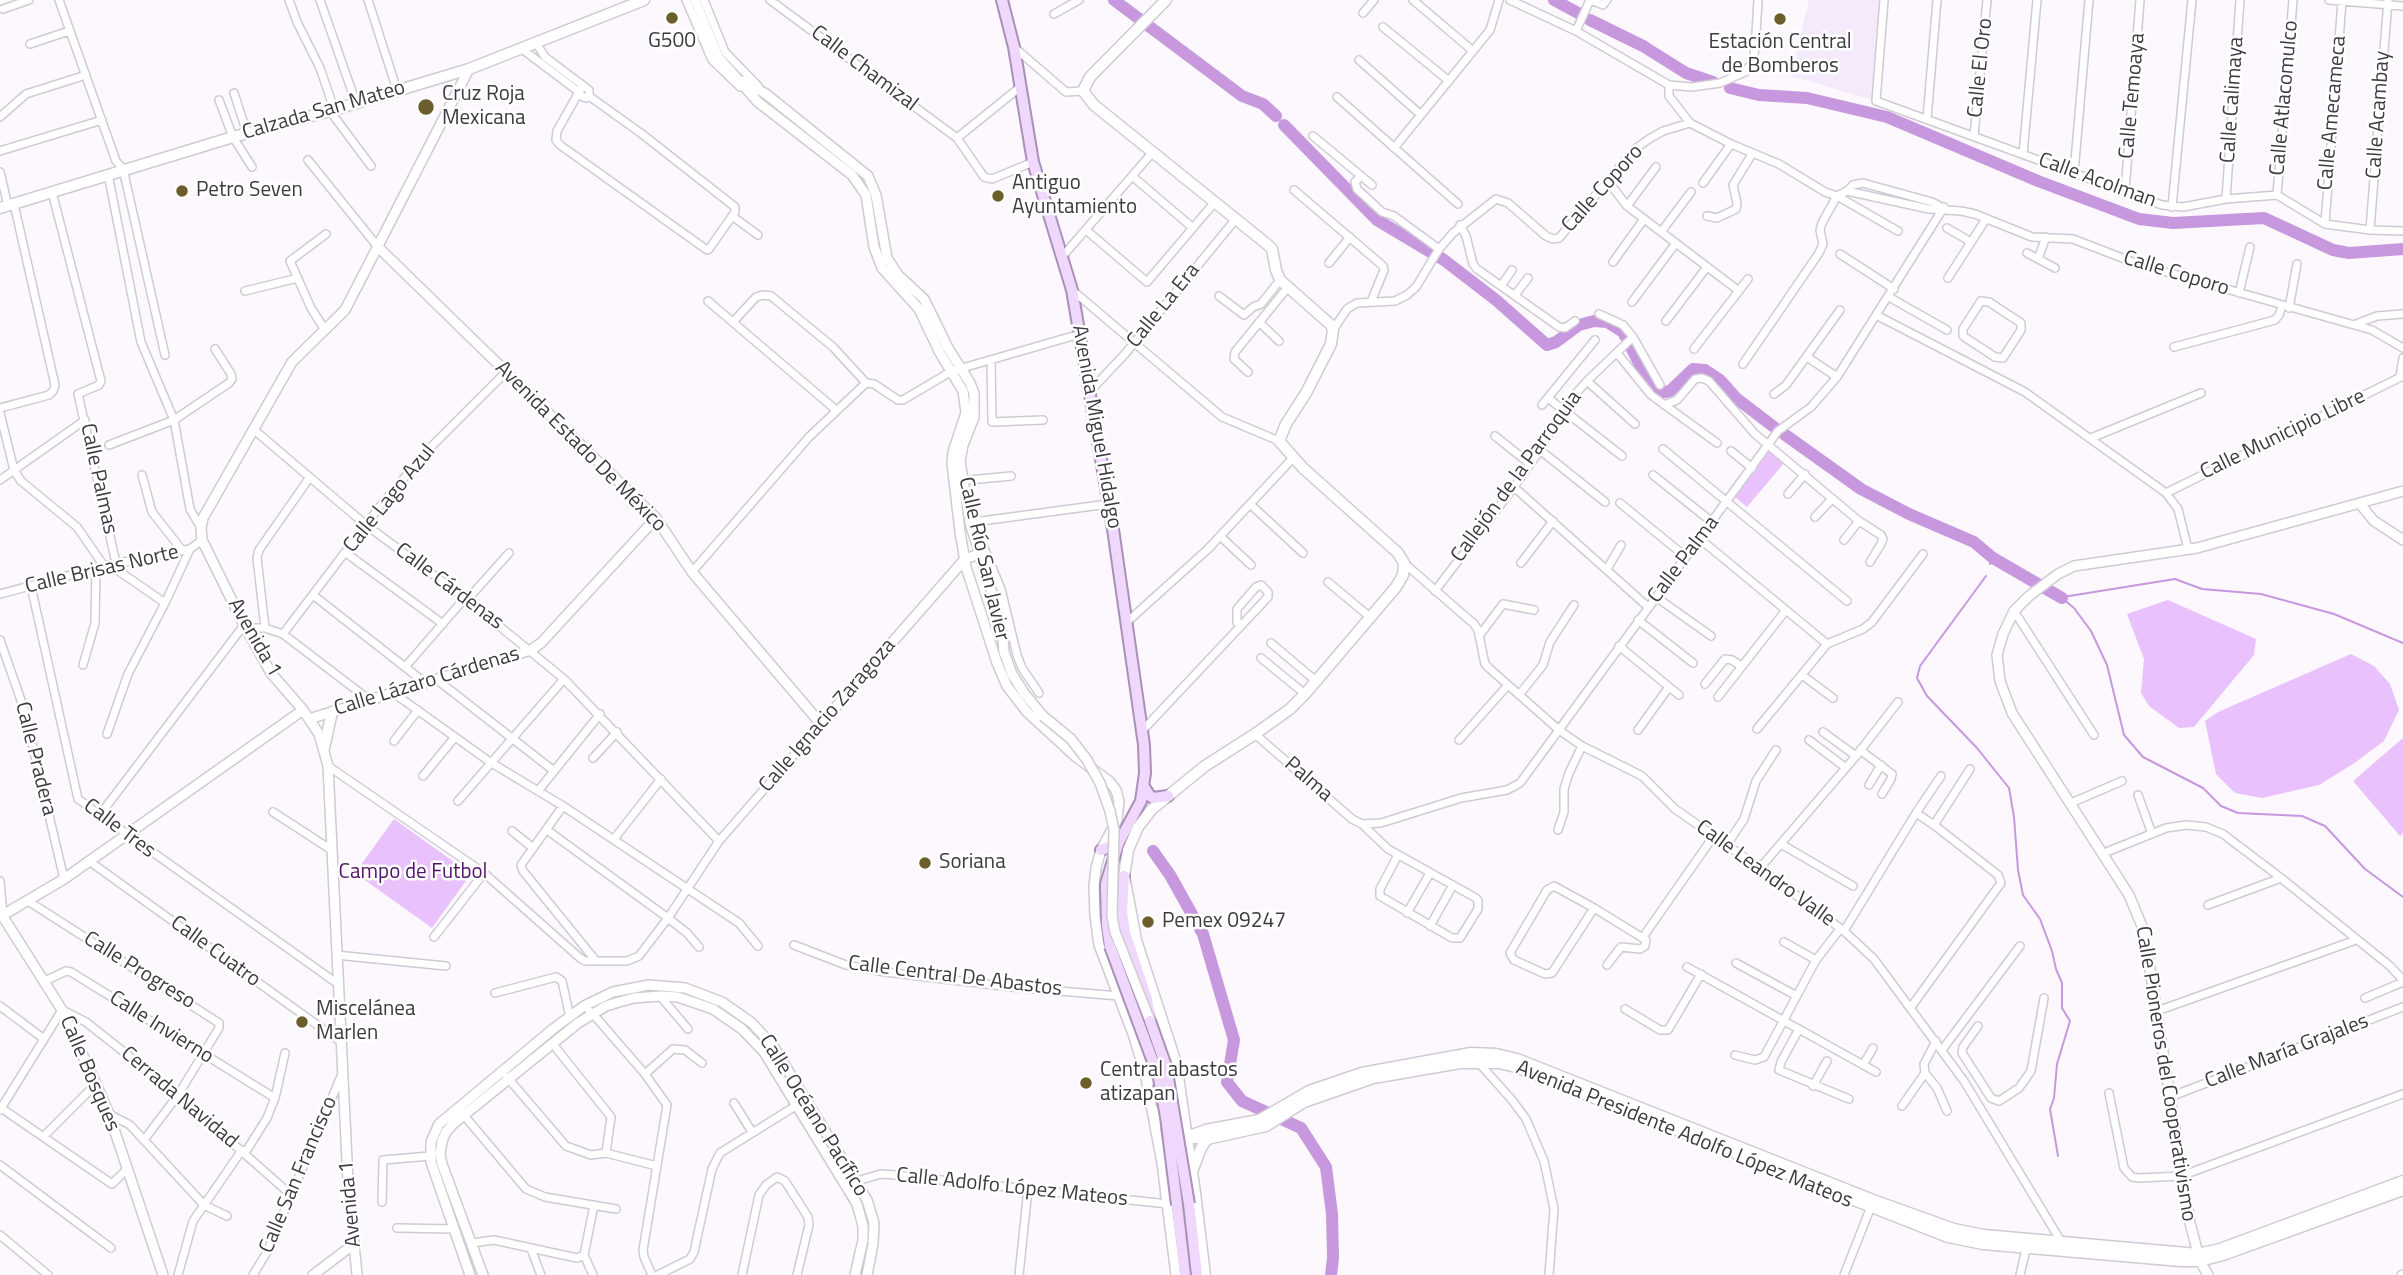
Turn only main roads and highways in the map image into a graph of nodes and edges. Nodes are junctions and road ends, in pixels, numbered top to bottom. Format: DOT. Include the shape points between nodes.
graph roads {
  1 [pos="644,0"];
  2 [pos="1002,0"];
  3 [pos="1162,1"];
  4 [pos="8,206"];
  5 [pos="332,712"];
  6 [pos="324,748"];
  7 [pos="1144,787"];
  8 [pos="1168,796"];
  9 [pos="1118,820"];
  10 [pos="1119,842"];
  11 [pos="1100,853"];
  12 [pos="1124,876"];
  13 [pos="1095,916"];
  14 [pos="1107,928"];
  15 [pos="1176,1063"];
  16 [pos="1145,1073"];
  17 [pos="1153,1110"];
  18 [pos="1278,1115"];
  19 [pos="1187,1137"];
  20 [pos="1207,1139"];
  21 [pos="1163,1164"];
  22 [pos="1192,1172"];
  23 [pos="2403,1181"];
  24 [pos="2403,1190"];
  25 [pos="1195,1193"];
  26 [pos="1175,1202"];
  27 [pos="2199,1258"];
  28 [pos="1185,1275"];
  29 [pos="1197,1275"];
  30 [pos="1205,1275"];
  1 -- 4 [label="main road, Calzada San Mateo" via="469,69"];
  2 -- 7 [label="main road, Avenida Miguel Hidalgo" via="1033,162 1073,290 1127,622 1145,759"];
  3 -- 8 [label="main road" via="1090,77 1083,91 1094,105 1272,249 1284,283 1327,321 1333,330 1331,344 1279,441 1404,563 1396,587 1290,709"];
  5 -- 6 [label="main road"];
  7 -- 8 [label="main road" via="1153,798"];
  7 -- 10 [label="main road, Avenida Miguel Hidalgo"];
  8 -- 12 [label="main road" via="1138,827"];
  9 -- 10 [label="main road"];
  10 -- 11 [label="main road"];
  10 -- 14 [label="main road, Avenida Miguel Hidalgo" via="1106,884"];
  12 -- 15 [label="main road" via="1136,940"];
  12 -- 26 [label="main road, Avenida Miguel Hidalgo, bridge" via="1125,933 1166,1066"];
  13 -- 14 [label="main road"];
  14 -- 26 [label="main road, Avenida Miguel Hidalgo, bridge" via="1105,946 1159,1078"];
  15 -- 16 [label="main road" via="1164,1080"];
  15 -- 19 [label="main road"];
  17 -- 19 [label="main road" via="1165,1126"];
  18 -- 19 [label="main road, Avenida Presidente Adolfo López Mateos"];
  18 -- 20 [label="main road, Avenida Presidente Adolfo López Mateos" via="1256,1130"];
  18 -- 27 [label="main road, Avenida Presidente Adolfo López Mateos" via="1309,1091 1362,1073 1496,1054 1872,1204 1954,1229 2027,1244"];
  19 -- 20 [label="main road, Avenida Presidente Adolfo López Mateos"];
  19 -- 21 [label="main road" via="1171,1148"];
  19 -- 22 [label="main road"];
  20 -- 22 [label="main road"];
  22 -- 25 [label="main road"];
  23 -- 27 [label="main road, Avenida Presidente Adolfo López Mateos"];
  24 -- 27 [label="main road, Avenida Presidente Adolfo López Mateos" via="2223,1255"];
  25 -- 26 [label="main road" via="1191,1186 1172,1186"];
  25 -- 30 [label="main road"];
  26 -- 28 [label="main road, Avenida Miguel Hidalgo"];
  26 -- 29 [label="main road, Avenida Miguel Hidalgo"];
}
